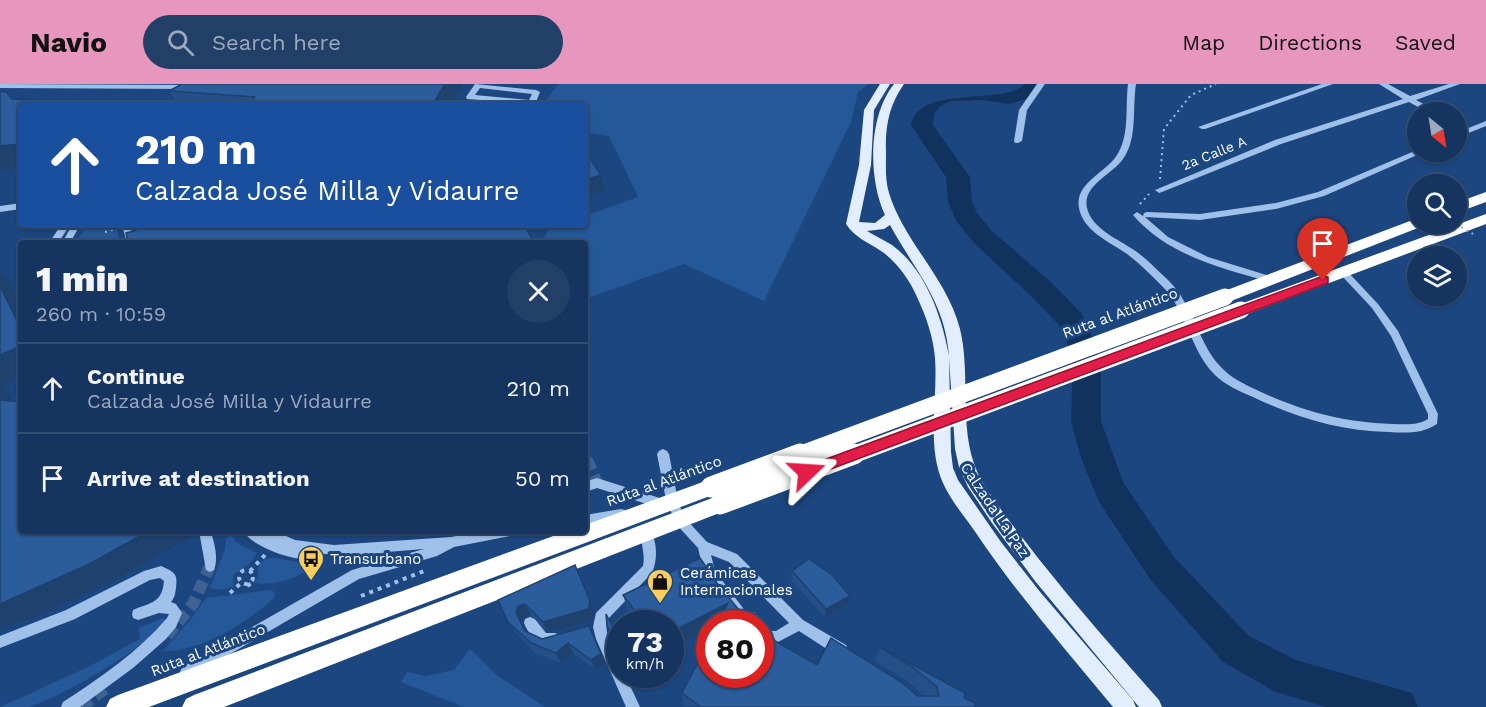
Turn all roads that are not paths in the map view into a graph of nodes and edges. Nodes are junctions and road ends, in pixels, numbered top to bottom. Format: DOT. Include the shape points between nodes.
graph roads {
  1 [pos="885,84"];
  2 [pos="899,84"];
  3 [pos="1041,84"];
  4 [pos="1132,84"];
  5 [pos="1329,84"];
  6 [pos="1383,84"];
  7 [pos="1456,84"];
  8 [pos="478,85"];
  9 [pos="0,86"];
  10 [pos="200,87"];
  11 [pos="536,88"];
  12 [pos="470,97"];
  13 [pos="1410,100"];
  14 [pos="466,102"];
  15 [pos="514,102"];
  16 [pos="1414,102"];
  17 [pos="1486,123"];
  18 [pos="1202,127"];
  19 [pos="1467,131"];
  20 [pos="1018,141"];
  21 [pos="1407,158"];
  22 [pos="1159,190"];
  23 [pos="1486,197"];
  24 [pos="18,201"];
  25 [pos="0,204"];
  26 [pos="1467,204"];
  27 [pos="18,206"];
  28 [pos="0,209"];
  29 [pos="892,215"];
  30 [pos="1486,219"];
  31 [pos="852,225"];
  32 [pos="1407,227"];
  33 [pos="1344,273"];
  34 [pos="1270,279"];
  35 [pos="663,454"];
  36 [pos="588,486"];
  37 [pos="716,496"];
  38 [pos="664,509"];
  39 [pos="588,520"];
  40 [pos="206,534"];
  41 [pos="253,534"];
  42 [pos="272,534"];
  43 [pos="473,534"];
  44 [pos="493,534"];
  45 [pos="647,534"];
  46 [pos="465,539"];
  47 [pos="451,542"];
  48 [pos="703,546"];
  49 [pos="210,566"];
  50 [pos="377,567"];
  51 [pos="159,607"];
  52 [pos="738,610"];
  53 [pos="138,614"];
  54 [pos="530,623"];
  55 [pos="798,624"];
  56 [pos="567,636"];
  57 [pos="774,638"];
  58 [pos="0,642"];
  59 [pos="853,658"];
  60 [pos="140,698"];
  61 [pos="68,707"];
  62 [pos="118,707"];
  63 [pos="194,707"];
  64 [pos="633,707"];
  65 [pos="1126,707"];
  66 [pos="1152,707"];
  1 -- 31 [label="main road" via="869,110 865,165"];
  2 -- 29 [label="main road, Calzada La Paz" via="885,106 880,139 882,189"];
  3 -- 20 [label="street" via="1023,110"];
  4 -- 33 [label="street" via="1126,147 1118,161 1084,193 1087,219 1132,254 1182,302 1201,350 1217,371 1235,384 1295,413 1333,423 1425,428 1433,421 1433,414 1395,334"];
  5 -- 18 [label="street"];
  6 -- 13 [label="street"];
  7 -- 13 [label="street, 2a Calle A"];
  8 -- 11 [label="street"];
  8 -- 12 [label="street"];
  9 -- 10 [label="street"];
  12 -- 14 [label="street"];
  12 -- 15 [label="street"];
  13 -- 16 [label="street"];
  13 -- 22 [label="street, 2a Calle A" via="1278,142"];
  17 -- 19 [label="street"];
  21 -- 34 [label="street" via="1321,194 1275,206 1200,217 1142,215 1165,239 1204,259"];
  23 -- 26 [label="highway"];
  24 -- 25 [label="street"];
  27 -- 28 [label="street"];
  29 -- 31 [label="main road" via="878,228"];
  29 -- 66 [label="main road, Calzada La Paz" via="934,284 952,328 966,462 973,481 1064,605"];
  30 -- 33 [label="highway, Ruta al Atlántico"];
  31 -- 65 [label="main road, Calzada La Paz" via="888,249 908,270 937,329 942,357 942,452 952,484 1028,590"];
  32 -- 34 [label="highway, Ruta al Atlántico"];
  33 -- 37 [label="highway, Ruta al Atlántico, bridge"];
  34 -- 37 [label="highway, Ruta al Atlántico, bridge"];
  35 -- 38 [label="street"];
  36 -- 38 [label="street" via="597,483"];
  37 -- 38 [label="highway, Ruta al Atlántico"];
  38 -- 39 [label="street"];
  38 -- 45 [label="highway, Ruta al Atlántico"];
  38 -- 48 [label="street"];
  38 -- 60 [label="highway, Ruta al Atlántico"];
  40 -- 49 [label="street"];
  41 -- 50 [label="street" via="291,552 382,555 383,561"];
  42 -- 47 [label="street" via="295,545 334,550"];
  43 -- 46 [label="street"];
  44 -- 46 [label="street"];
  45 -- 63 [label="highway, Ruta al Atlántico"];
  45 -- 64 [label="street" via="651,558 648,569 594,629"];
  46 -- 47 [label="street"];
  47 -- 50 [label="street" via="437,551"];
  48 -- 52 [label="street" via="709,573"];
  48 -- 55 [label="street" via="733,558"];
  50 -- 60 [label="street" via="356,574"];
  51 -- 53 [label="street"];
  51 -- 58 [label="street" via="170,591 171,578 161,572"];
  51 -- 61 [label="street" via="176,610 176,618 104,683"];
  54 -- 56 [label="street" via="538,637 548,641"];
  55 -- 57 [label="street"];
  55 -- 59 [label="street"];
  60 -- 62 [label="highway, Ruta al Atlántico"];
}
